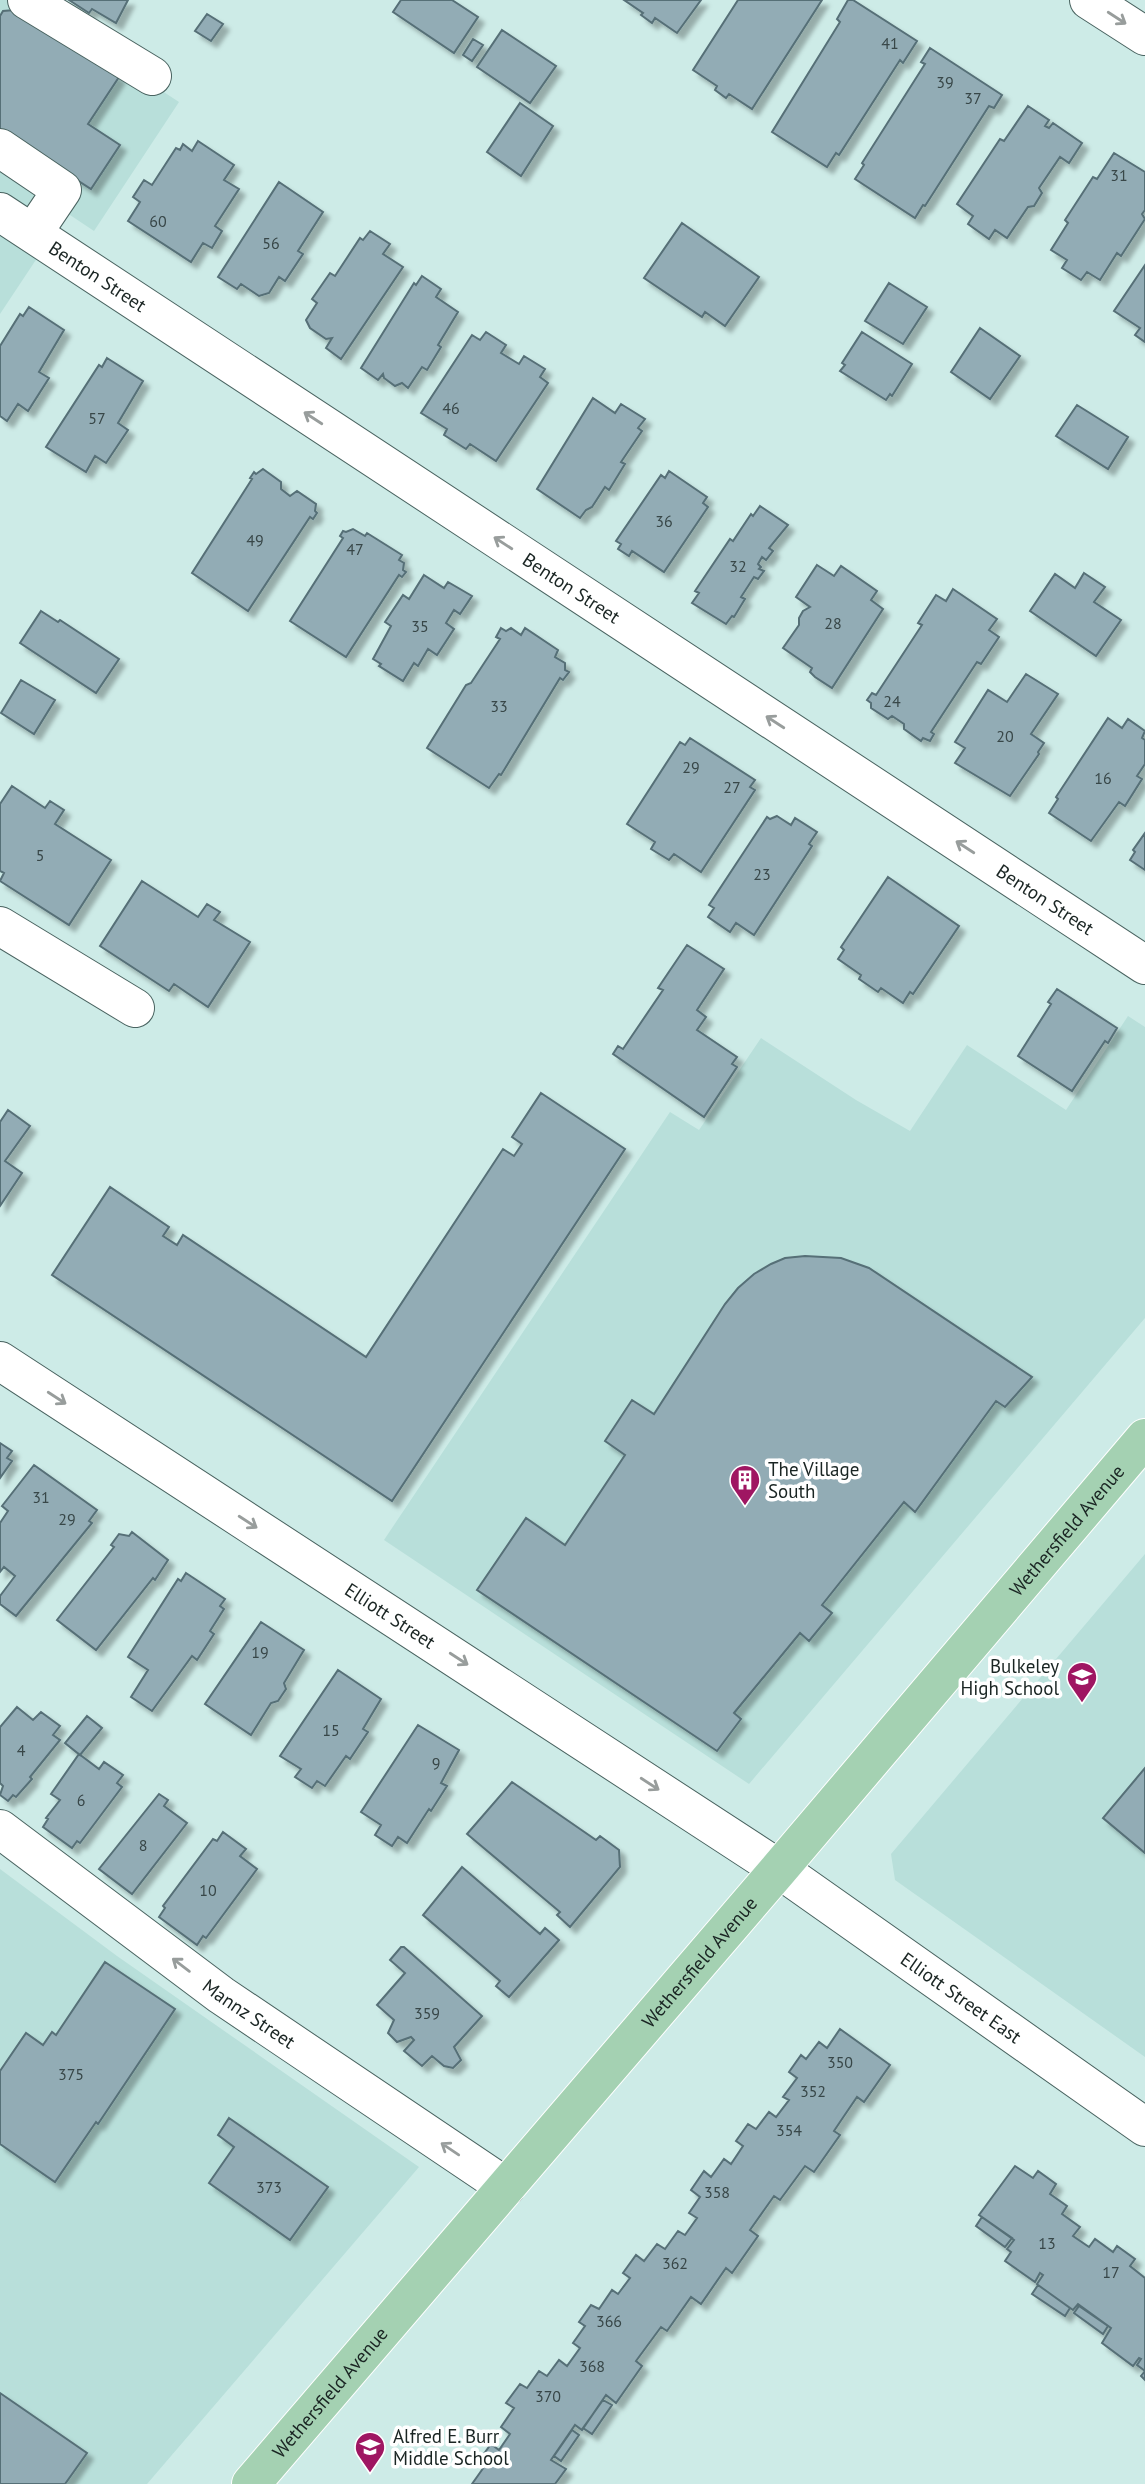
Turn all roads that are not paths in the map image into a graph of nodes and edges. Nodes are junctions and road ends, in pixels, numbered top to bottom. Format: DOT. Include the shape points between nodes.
graph roads {
  1 [pos="27,0"];
  2 [pos="1089,0"];
  3 [pos="1145,36"];
  4 [pos="152,76"];
  5 [pos="0,148"];
  6 [pos="0,212"];
  7 [pos="33,233"];
  8 [pos="0,926"];
  9 [pos="1145,965"];
  10 [pos="135,1008"];
  11 [pos="0,1361"];
  12 [pos="1145,1438"];
  13 [pos="0,1829"];
  14 [pos="779,1870"];
  15 [pos="1145,2127"];
  16 [pos="506,2187"];
  17 [pos="251,2484"];
  1 -- 4 [label="street"];
  2 -- 3 [label="street, one-way"];
  5 -- 7 [label="street" via="62,190"];
  6 -- 7 [label="street, Benton Street"];
  9 -- 7 [label="street, Benton Street, one-way"];
  8 -- 10 [label="street"];
  11 -- 14 [label="street, Elliott Street, one-way"];
  12 -- 14 [label="main road, Wethersfield Avenue"];
  16 -- 13 [label="street, Mannz Street, one-way" via="220,1995"];
  14 -- 15 [label="street, Elliott Street East"];
  14 -- 16 [label="main road, Wethersfield Avenue"];
  16 -- 17 [label="main road, Wethersfield Avenue"];
}
